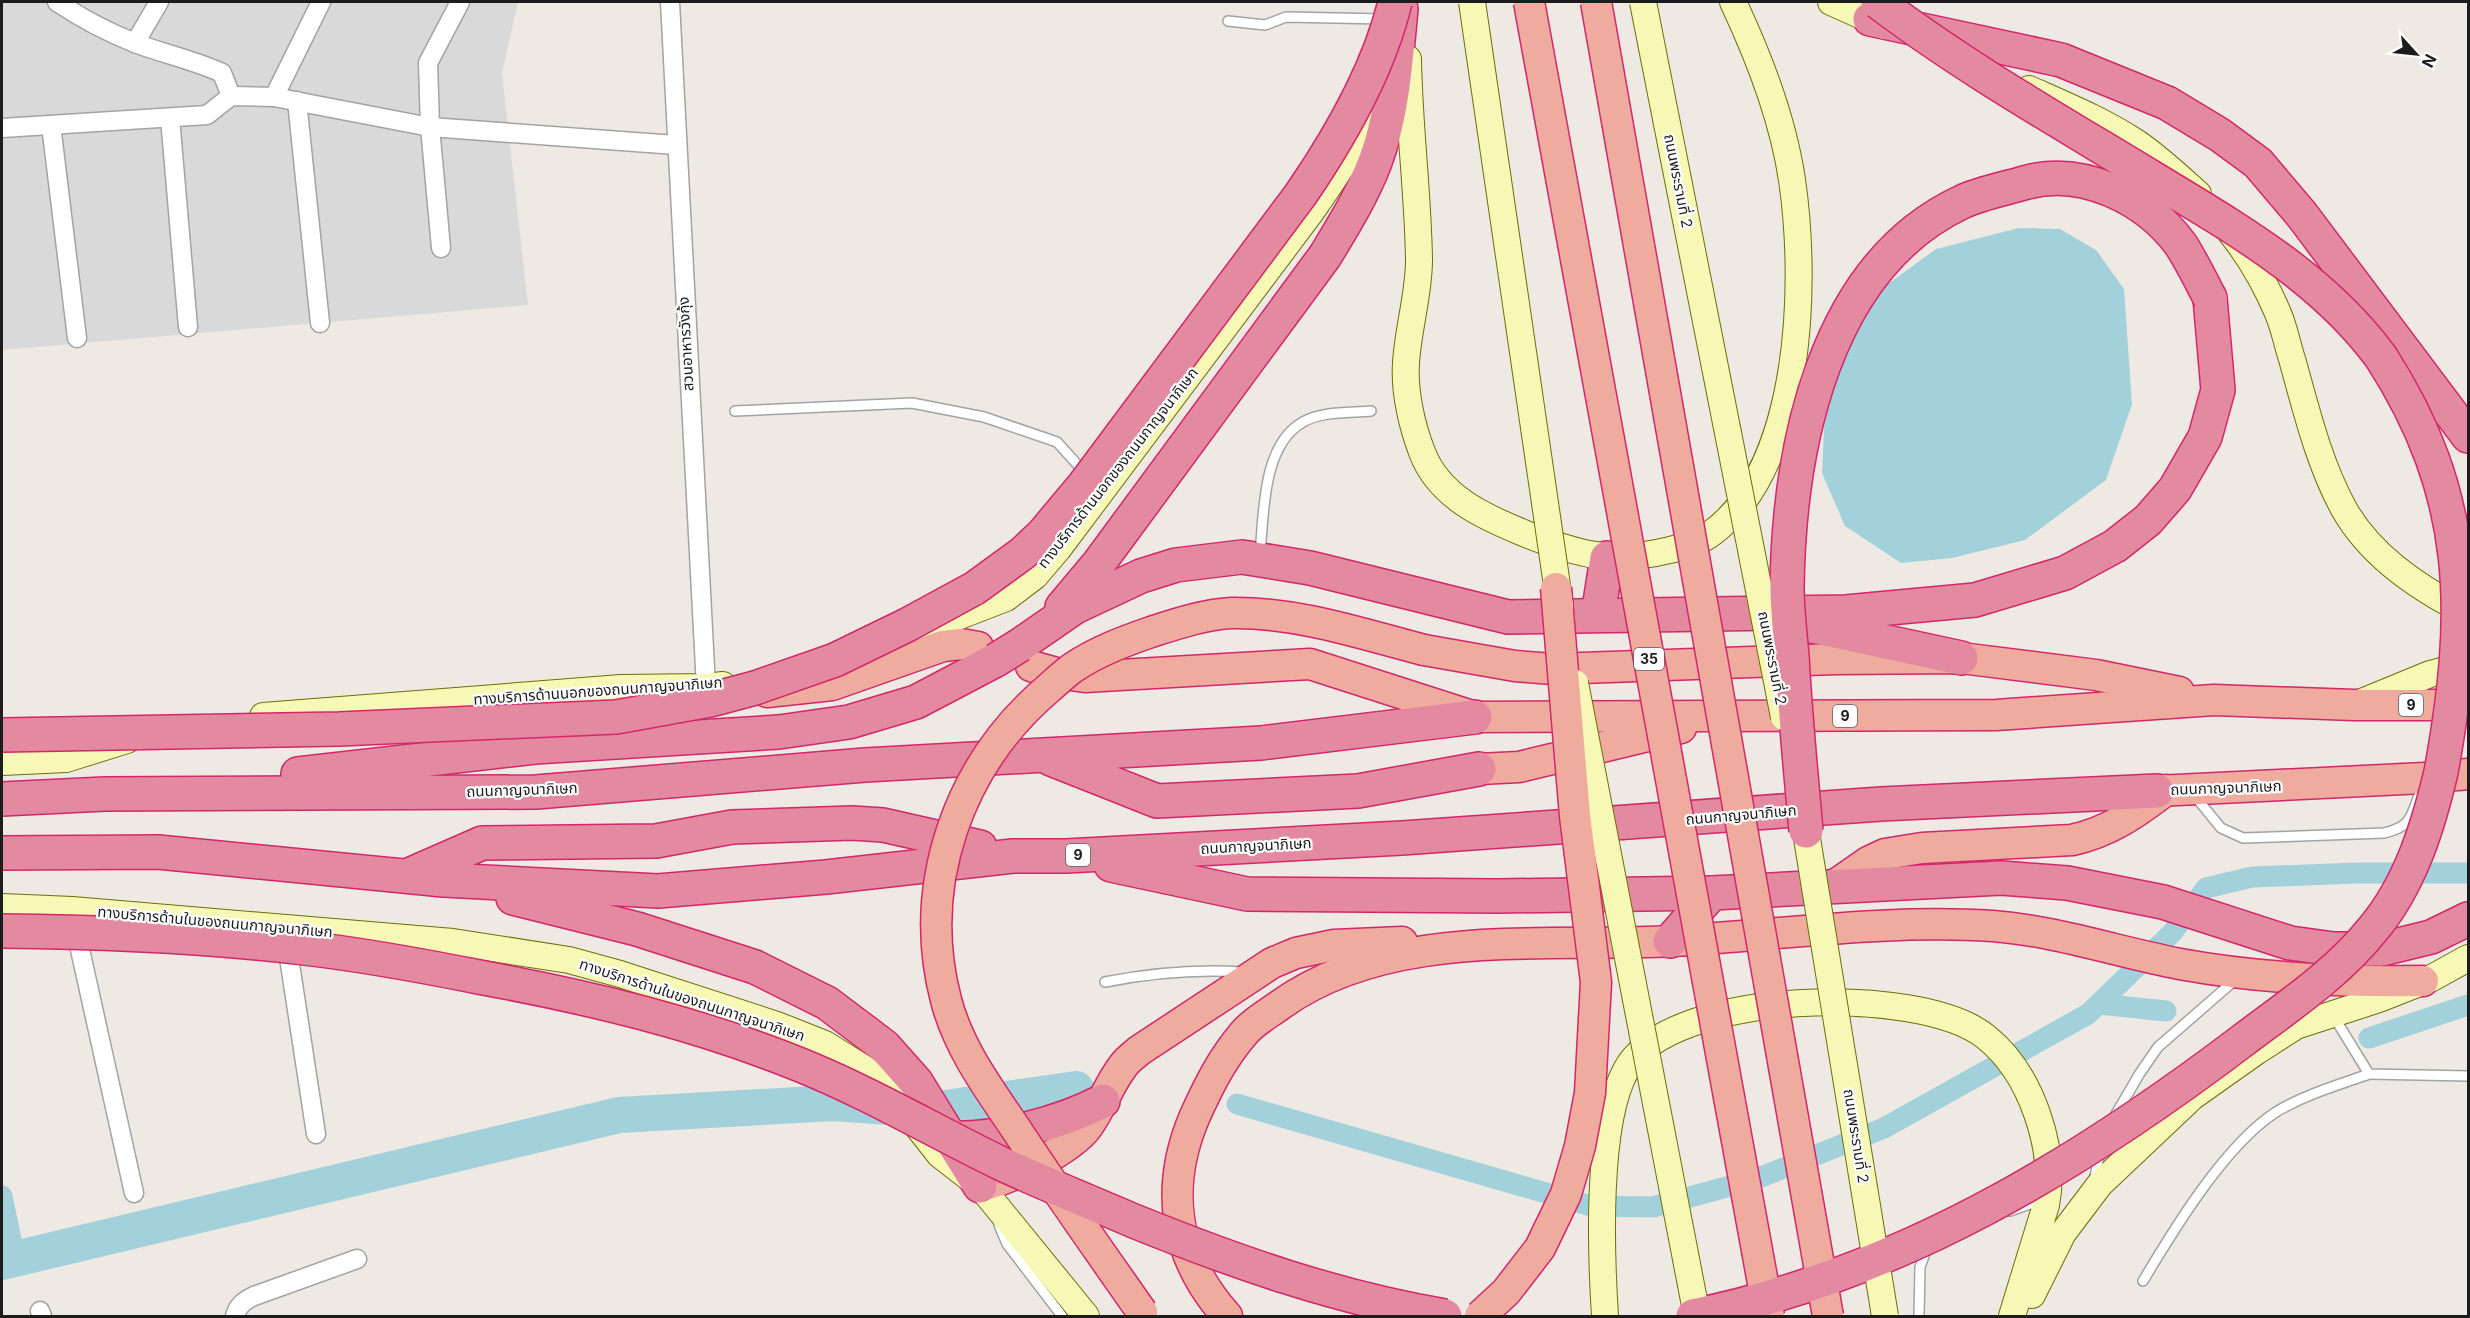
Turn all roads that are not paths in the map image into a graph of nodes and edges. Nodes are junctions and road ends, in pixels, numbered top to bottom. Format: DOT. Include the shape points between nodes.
graph roads {
  1 [pos="57,2"];
  2 [pos="159,2"];
  3 [pos="321,2"];
  4 [pos="460,2"];
  5 [pos="670,2"];
  6 [pos="1472,2"];
  7 [pos="1529,2"];
  8 [pos="1596,2"];
  9 [pos="1643,2"];
  10 [pos="1733,2"];
  11 [pos="1831,2"];
  12 [pos="1397,5"];
  13 [pos="1874,10"];
  14 [pos="1228,21"];
  15 [pos="135,43"];
  16 [pos="231,96"];
  17 [pos="274,96"];
  18 [pos="297,101"];
  19 [pos="170,118"];
  20 [pos="51,125"];
  21 [pos="430,127"];
  22 [pos="2,128"];
  23 [pos="676,145"];
  24 [pos="441,248"];
  25 [pos="320,323"];
  26 [pos="188,327"];
  27 [pos="77,338"];
  28 [pos="735,411"];
  29 [pos="1371,411"];
  30 [pos="2469,436"];
  31 [pos="1102,493"];
  32 [pos="1607,558"];
  33 [pos="1259,560"];
  34 [pos="1556,588"];
  35 [pos="2469,613"];
  36 [pos="1757,614"];
  37 [pos="1598,615"];
  38 [pos="1012,650"];
  39 [pos="1961,658"];
  40 [pos="2469,664"];
  41 [pos="711,687"];
  42 [pos="2214,700"];
  43 [pos="2354,705"];
  44 [pos="2469,705"];
  45 [pos="1731,716"];
  46 [pos="1475,717"];
  47 [pos="2,735"];
  48 [pos="1041,755"];
  49 [pos="2,762"];
  50 [pos="1479,769"];
  51 [pos="2453,778"];
  52 [pos="2171,790"];
  53 [pos="105,794"];
  54 [pos="2,799"];
  55 [pos="1806,831"];
  56 [pos="2,853"];
  57 [pos="1013,856"];
  58 [pos="1066,856"];
  59 [pos="406,877"];
  60 [pos="444,880"];
  61 [pos="1835,885"];
  62 [pos="1712,893"];
  63 [pos="2,907"];
  64 [pos="72,910"];
  65 [pos="2469,919"];
  66 [pos="284,928"];
  67 [pos="2,931"];
  68 [pos="1670,941"];
  69 [pos="1462,945"];
  70 [pos="2469,958"];
  71 [pos="1258,973"];
  72 [pos="2244,973"];
  73 [pos="2423,981"];
  74 [pos="1105,982"];
  75 [pos="2338,1025"];
  76 [pos="2370,1074"];
  77 [pos="2469,1076"];
  78 [pos="1095,1114"];
  79 [pos="316,1134"];
  80 [pos="945,1141"];
  81 [pos="980,1186"];
  82 [pos="134,1193"];
  83 [pos="2091,1196"];
  84 [pos="2047,1198"];
  85 [pos="2003,1213"];
  86 [pos="1992,1216"];
  87 [pos="357,1259"];
  88 [pos="2143,1281"];
  89 [pos="1144,1314"];
  90 [pos="235,1317"];
  91 [pos="1062,1317"];
  92 [pos="1086,1317"];
  93 [pos="1227,1317"];
  94 [pos="1445,1317"];
  95 [pos="1480,1317"];
  96 [pos="1605,1317"];
  97 [pos="1695,1317"];
  98 [pos="1769,1317"];
  99 [pos="1828,1317"];
  100 [pos="1885,1317"];
  101 [pos="1919,1317"];
  102 [pos="2012,1317"];
  103 [pos="2021,1317"];
  1 -- 15 [label="street"];
  2 -- 15 [label="street"];
  3 -- 17 [label="street"];
  4 -- 21 [label="street" via="428,63"];
  5 -- 23 [label="street, สวนอาหารวังกุ้ง"];
  6 -- 34 [label="main road, bridge"];
  7 -- 98 [label="highway, 35, bridge"];
  8 -- 99 [label="highway, bridge"];
  9 -- 55 [label="main road, ถนนพระรามที่ 2, bridge"];
  10 -- 32 [label="main road" via="1779,120 1799,234 1796,339 1787,394 1760,473 1740,507 1710,535 1650,555"];
  11 -- 13 [label="main road"];
  12 -- 14 [label="lane" via="1286,17 1265,25"];
  12 -- 31 [label="main road, ทางบริการด้านนอกของถนนกาญจนาภิเษก" via="1376,93 1339,173"];
  12 -- 32 [label="main road" via="1408,88 1419,263 1406,366 1410,414 1423,455 1445,490 1480,514 1568,551"];
  12 -- 38 [label="highway" via="1388,113 1375,162 1354,208 1325,256 1099,563 1077,590"];
  12 -- 47 [label="highway, bridge" via="1352,111 1329,153 1084,484 1023,553 975,588 908,625 835,660 755,688 616,717 339,729"];
  13 -- 30 [label="highway" via="2061,60 2167,103 2220,135 2258,164 2302,215"];
  13 -- 35 [label="main road" via="2137,143 2211,207 2251,259 2278,313 2327,471 2345,510 2372,547 2410,580"];
  13 -- 97 [label="highway, bridge" via="2262,245 2325,296 2363,334 2416,411 2439,458 2453,500 2468,585 2461,678 2436,796 2406,876 2374,929 2330,972 2153,1107 2009,1196 1863,1267 1774,1297"];
  15 -- 16 [label="street" via="222,73"];
  16 -- 17 [label="street"];
  16 -- 19 [label="street" via="207,115"];
  17 -- 18 [label="street"];
  18 -- 21 [label="street"];
  18 -- 25 [label="street"];
  19 -- 20 [label="street"];
  19 -- 26 [label="street"];
  20 -- 22 [label="street"];
  20 -- 27 [label="street"];
  21 -- 23 [label="street"];
  21 -- 24 [label="street"];
  23 -- 41 [label="street, สวนอาหารวังกุ้ง"];
  28 -- 31 [label="lane" via="912,403 984,417 1057,442"];
  29 -- 33 [label="lane" via="1328,415 1303,422 1287,434 1268,480"];
  31 -- 41 [label="main road, ทางบริการด้านนอกของถนนกาญจนาภิเษก" via="1035,576 1006,598 886,644"];
  32 -- 37 [label="highway"];
  33 -- 37 [label="highway" via="1310,568 1508,617"];
  33 -- 38 [label="highway" via="1242,557 1176,564 1109,589"];
  34 -- 95 [label="highway, bridge" via="1575,816 1596,982 1590,1093 1566,1194 1540,1248 1506,1292"];
  34 -- 97 [label="main road, bridge"];
  36 -- 37 [label="highway"];
  36 -- 39 [label="highway"];
  36 -- 55 [label="highway, bridge" via="1846,612 1975,600 2065,573 2115,546 2148,520 2175,489 2205,437 2218,390 2210,298 2181,245 2153,214 2114,192 2078,179 2042,178 1962,202 1934,218 1893,249 1859,291 1819,375 1795,484 1788,601"];
  38 -- 41 [label="highway" via="961,644 943,646 832,684 770,692"];
  38 -- 46 [label="highway" via="1056,673 1084,677 1310,664"];
  38 -- 53 [label="highway" via="916,702 849,722 779,732 535,747"];
  39 -- 42 [label="highway" via="2096,675"];
  39 -- 89 [label="highway, bridge" via="1553,669 1504,665 1424,650 1305,619 1230,613 1173,624 1120,643 1074,667 1030,704 999,738 972,784 952,826 939,876 936,940 946,1000 964,1051"];
  40 -- 43 [label="main road" via="2430,674"];
  41 -- 49 [label="main road, ทางบริการด้านนอกของถนนกาญจนาภิเษก" via="621,688 185,722 66,759"];
  42 -- 43 [label="highway, ถนนกาญจนาภิเษก / 9"];
  42 -- 45 [label="highway, ถนนกาญจนาภิเษก / 9" via="1996,716"];
  43 -- 44 [label="highway, ถนนกาญจนาภิเษก / 9"];
  45 -- 46 [label="highway, ถนนกาญจนาภิเษก / 9"];
  45 -- 50 [label="highway, ถนนกาญจนาภิเษก" via="1519,767"];
  46 -- 48 [label="highway, ถนนกาญจนาภิเษก / 9" via="1261,743"];
  48 -- 50 [label="highway, ถนนกาญจนาภิเษก" via="1157,801 1358,791"];
  48 -- 53 [label="highway, ถนนกาญจนาภิเษก / 9" via="536,792"];
  51 -- 52 [label="highway, ถนนกาญจนาภิเษก / 9"];
  51 -- 52 [label="lane" via="2399,830 2384,833 2243,838 2220,828"];
  52 -- 58 [label="highway, ถนนกาญจนาภิเษก / 9" via="1881,804 1414,837"];
  52 -- 61 [label="highway" via="2127,819 2092,835 2072,840 1922,848 1885,854"];
  53 -- 54 [label="highway, ถนนกาญจนาภิเษก / 9"];
  55 -- 100 [label="main road, ถนนพระรามที่ 2, bridge"];
  56 -- 59 [label="highway, ถนนกาญจนาภิเษก / 9" via="158,852"];
  57 -- 58 [label="highway, ถนนกาญจนาภิเษก / 9"];
  57 -- 59 [label="highway, ถนนกาญจนาภิเษก / 9" via="911,830 852,823 732,827 656,841 482,843"];
  57 -- 60 [label="highway, ถนนกาญจนาภิเษก / 9" via="658,891"];
  58 -- 62 [label="highway" via="1246,894"];
  59 -- 60 [label="highway, ถนนกาญจนาภิเษก / 9"];
  60 -- 80 [label="highway" via="637,929 754,967 827,1003 884,1047 916,1082"];
  61 -- 62 [label="highway"];
  61 -- 65 [label="highway" via="2001,878 2067,883 2163,902 2290,943 2334,949 2382,949 2431,937"];
  62 -- 68 [label="highway"];
  63 -- 64 [label="main road, ทางบริการด้านในของถนนกาญจนาภิเษก"];
  64 -- 66 [label="main road, ทางบริการด้านในของถนนกาญจนาภิเษก"];
  64 -- 82 [label="street"];
  66 -- 79 [label="street"];
  66 -- 80 [label="main road, ทางบริการด้านในของถนนกาญจนาภิเษก, bridge" via="453,942 569,960 620,974 825,1044 866,1069"];
  67 -- 94 [label="highway, bridge" via="150,936 313,949 546,989 660,1016 801,1065 1006,1165 1189,1243 1298,1282"];
  68 -- 69 [label="highway"];
  68 -- 72 [label="highway" via="1877,926 1994,926"];
  69 -- 71 [label="highway" via="1424,941 1334,945 1296,953"];
  69 -- 93 [label="highway" via="1372,962 1304,988 1246,1030 1212,1077 1188,1133 1177,1186 1179,1229 1194,1269"];
  70 -- 73 [label="main road"];
  71 -- 74 [label="lane" via="1195,971"];
  71 -- 78 [label="highway" via="1140,1050 1123,1066"];
  72 -- 73 [label="highway" via="2343,982"];
  72 -- 83 [label="lane" via="2158,1047 2140,1073 2103,1138"];
  73 -- 75 [label="main road"];
  75 -- 76 [label="lane"];
  75 -- 83 [label="main road" via="2296,1026 2257,1050 2192,1097"];
  76 -- 77 [label="lane"];
  76 -- 88 [label="lane" via="2276,1112 2245,1137 2173,1231"];
  78 -- 80 [label="highway" via="1078,1114 973,1139"];
  78 -- 81 [label="highway" via="1074,1142 1059,1152"];
  80 -- 81 [label="highway"];
  81 -- 91 [label="lane" via="1007,1244"];
  81 -- 92 [label="main road"];
  83 -- 103 [label="main road" via="2063,1233"];
  84 -- 85 [label="lane"];
  84 -- 96 [label="main road" via="2042,1131 2027,1088 1986,1037 1953,1019 1858,1003 1770,1005 1713,1015 1652,1042 1626,1068 1612,1104 1604,1186"];
  84 -- 102 [label="main road"];
  86 -- 101 [label="lane" via="1933,1241 1920,1267"];
  87 -- 90 [label="street" via="243,1301"];
}
